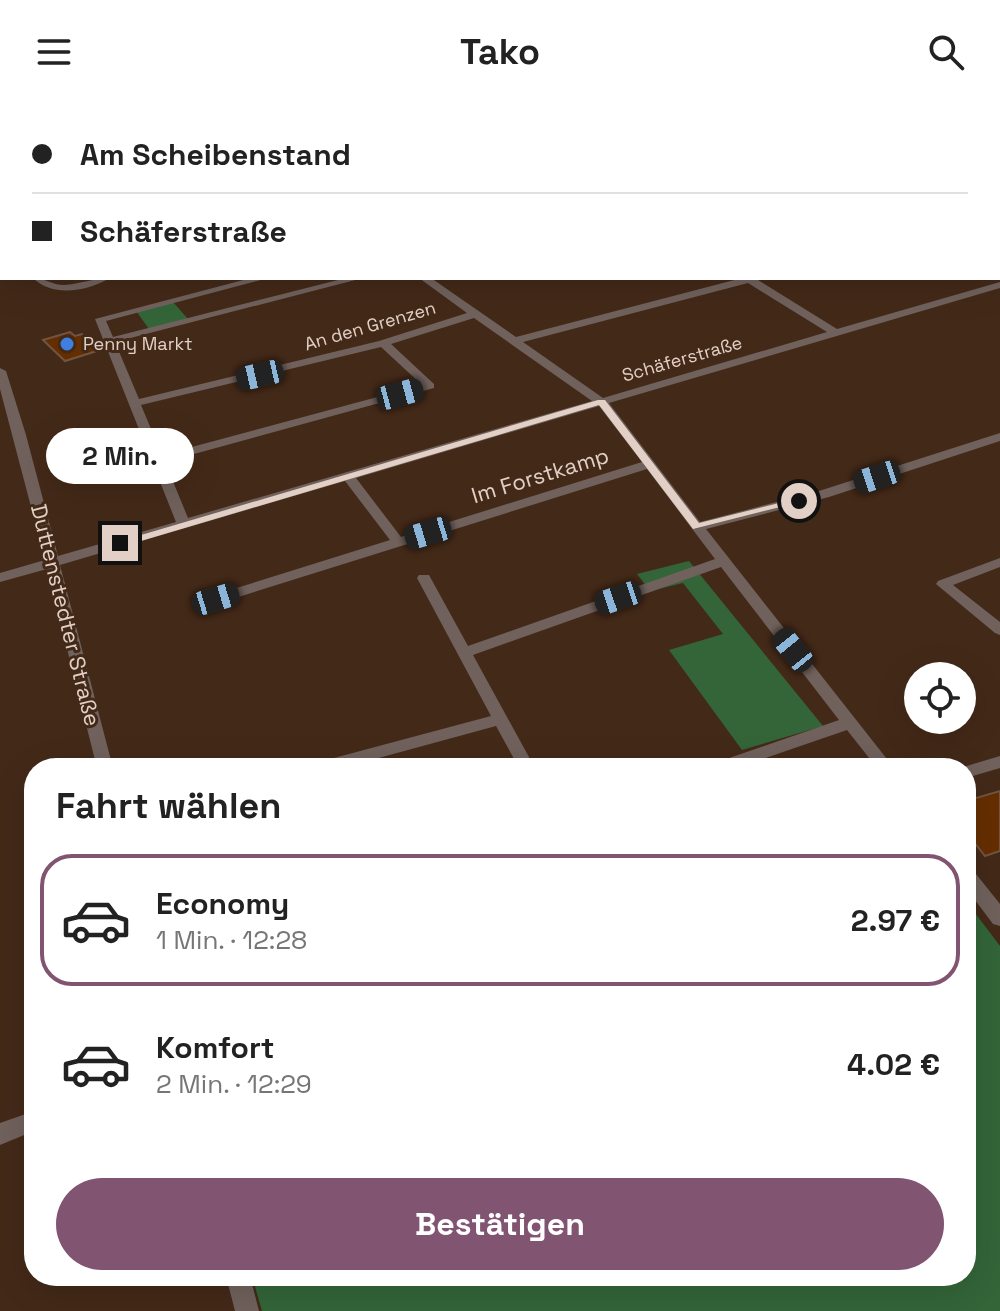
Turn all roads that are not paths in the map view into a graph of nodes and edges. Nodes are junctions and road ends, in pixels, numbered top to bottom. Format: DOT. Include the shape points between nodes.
graph roads {
  1 [pos="40,280"];
  2 [pos="97,280"];
  3 [pos="255,280"];
  4 [pos="350,280"];
  5 [pos="428,280"];
  6 [pos="744,280"];
  7 [pos="754,280"];
  8 [pos="1000,285"];
  9 [pos="195,295"];
  10 [pos="476,314"];
  11 [pos="212,315"];
  12 [pos="836,333"];
  13 [pos="108,341"];
  14 [pos="515,341"];
  15 [pos="383,343"];
  16 [pos="0,371"];
  17 [pos="601,402"];
  18 [pos="133,404"];
  19 [pos="1000,437"];
  20 [pos="157,460"];
  21 [pos="649,464"];
  22 [pos="348,476"];
  23 [pos="184,524"];
  24 [pos="697,527"];
  25 [pos="398,542"];
  26 [pos="723,561"];
  27 [pos="1000,562"];
  28 [pos="52,563"];
  29 [pos="0,578"];
  30 [pos="424,578"];
  31 [pos="216,599"];
  32 [pos="1000,630"];
  33 [pos="466,652"];
  34 [pos="501,719"];
  35 [pos="851,722"];
  36 [pos="102,758"];
  37 [pos="360,758"];
  38 [pos="522,758"];
  39 [pos="747,758"];
  40 [pos="878,758"];
  41 [pos="1000,762"];
  42 [pos="976,769"];
  43 [pos="976,887"];
  44 [pos="1000,918"];
  45 [pos="24,1125"];
  46 [pos="0,1134"];
  47 [pos="241,1286"];
  48 [pos="247,1311"];
  1 -- 2 [label="street" via="46,287 62,289"];
  3 -- 9 [label="street"];
  4 -- 11 [label="street"];
  5 -- 10 [label="street"];
  6 -- 14 [label="street"];
  7 -- 12 [label="street"];
  8 -- 12 [label="street, Schäferstraße"];
  9 -- 11 [label="street"];
  9 -- 13 [label="street" via="100,319"];
  10 -- 14 [label="street"];
  10 -- 15 [label="street, An den Grenzen"];
  11 -- 13 [label="street"];
  12 -- 17 [label="street, Schäferstraße"];
  13 -- 18 [label="street"];
  14 -- 17 [label="street"];
  15 -- 18 [label="street, An den Grenzen"];
  15 -- 20 [label="street" via="430,386"];
  16 -- 28 [label="street, Duttenstedter Straße"];
  17 -- 21 [label="street"];
  17 -- 22 [label="street, Schäferstraße"];
  18 -- 20 [label="street"];
  19 -- 24 [label="street" via="824,494"];
  20 -- 23 [label="street"];
  21 -- 24 [label="street"];
  21 -- 25 [label="street, Im Forstkamp"];
  22 -- 23 [label="street, Schäferstraße"];
  22 -- 25 [label="street"];
  23 -- 28 [label="street, Schäferstraße"];
  24 -- 26 [label="street"];
  25 -- 31 [label="street, Im Forstkamp"];
  26 -- 33 [label="street"];
  26 -- 35 [label="street"];
  27 -- 32 [label="street" via="943,584"];
  28 -- 29 [label="street, Schäferstraße"];
  28 -- 36 [label="street, Duttenstedter Straße"];
  30 -- 33 [label="street"];
  33 -- 34 [label="street"];
  34 -- 37 [label="street"];
  34 -- 38 [label="street"];
  35 -- 39 [label="street"];
  35 -- 40 [label="street"];
  41 -- 42 [label="street"];
  43 -- 44 [label="street"];
  45 -- 46 [label="street"];
  47 -- 48 [label="street"];
}
